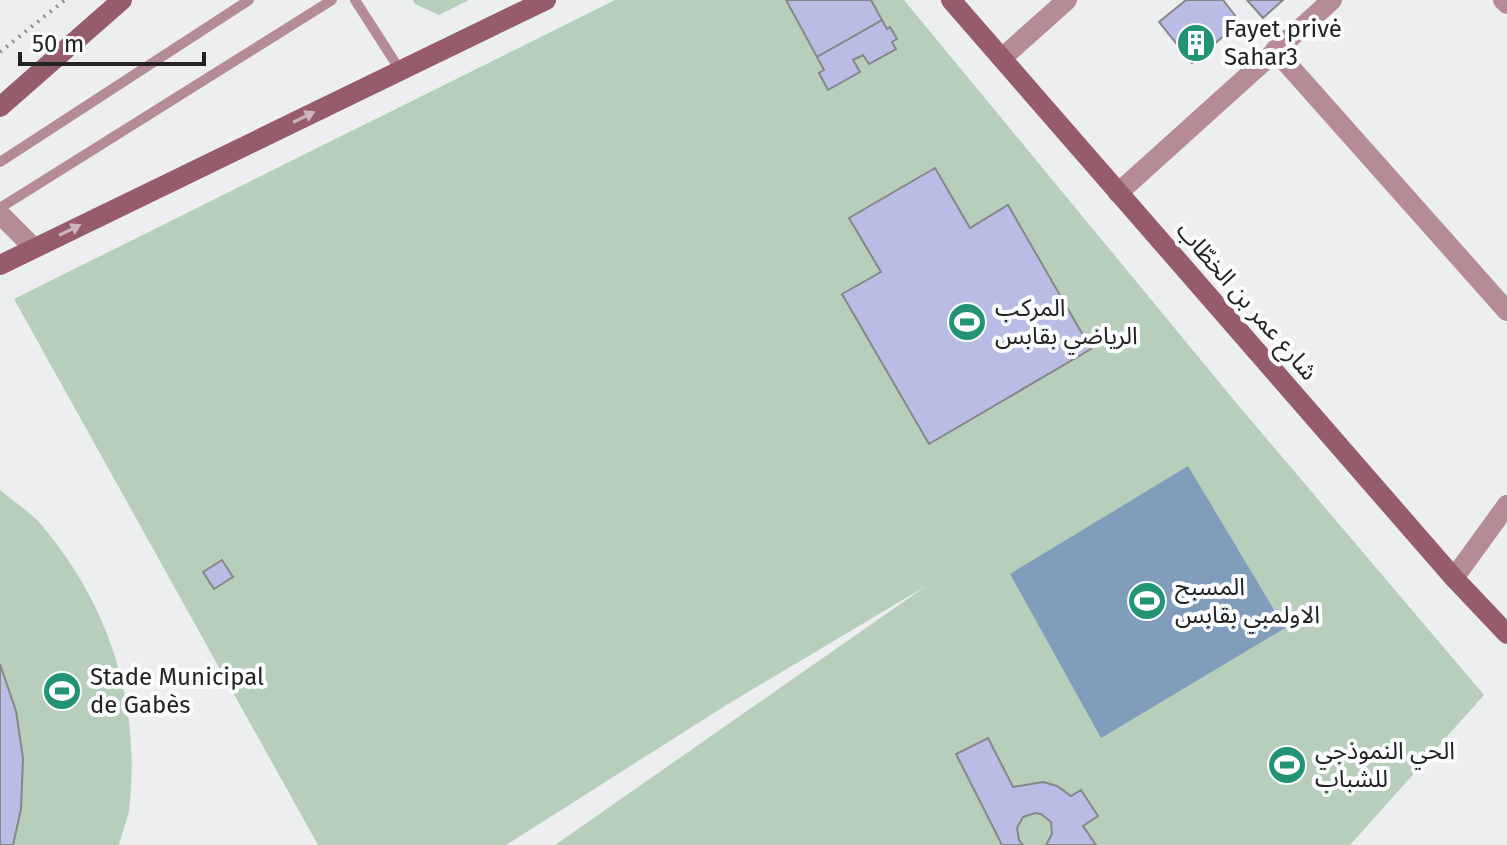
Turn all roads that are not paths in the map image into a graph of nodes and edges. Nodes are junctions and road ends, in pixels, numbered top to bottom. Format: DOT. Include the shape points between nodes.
graph roads {
  1 [pos="122,0"];
  2 [pos="249,0"];
  3 [pos="332,0"];
  4 [pos="355,0"];
  5 [pos="546,0"];
  6 [pos="951,0"];
  7 [pos="1067,0"];
  8 [pos="1332,0"];
  9 [pos="1275,50"];
  10 [pos="1002,58"];
  11 [pos="400,70"];
  12 [pos="0,107"];
  13 [pos="0,162"];
  14 [pos="1118,193"];
  15 [pos="0,211"];
  16 [pos="34,248"];
  17 [pos="0,265"];
  18 [pos="1507,311"];
  19 [pos="1507,505"];
  20 [pos="1454,578"];
  21 [pos="1507,634"];
  1 -- 12 [label="street"];
  2 -- 13 [label="lane"];
  3 -- 15 [label="lane"];
  4 -- 11 [label="lane"];
  5 -- 11 [label="street"];
  6 -- 10 [label="street, شارع عمر بن الخطّاب"];
  7 -- 10 [label="street"];
  8 -- 9 [label="street"];
  9 -- 14 [label="street"];
  9 -- 18 [label="street"];
  10 -- 14 [label="street, شارع عمر بن الخطّاب"];
  16 -- 11 [label="street, one-way"];
  14 -- 20 [label="street, شارع عمر بن الخطّاب"];
  15 -- 16 [label="street"];
  16 -- 17 [label="street"];
  19 -- 20 [label="street"];
  20 -- 21 [label="street, شارع عمر بن الخطّاب"];
}
